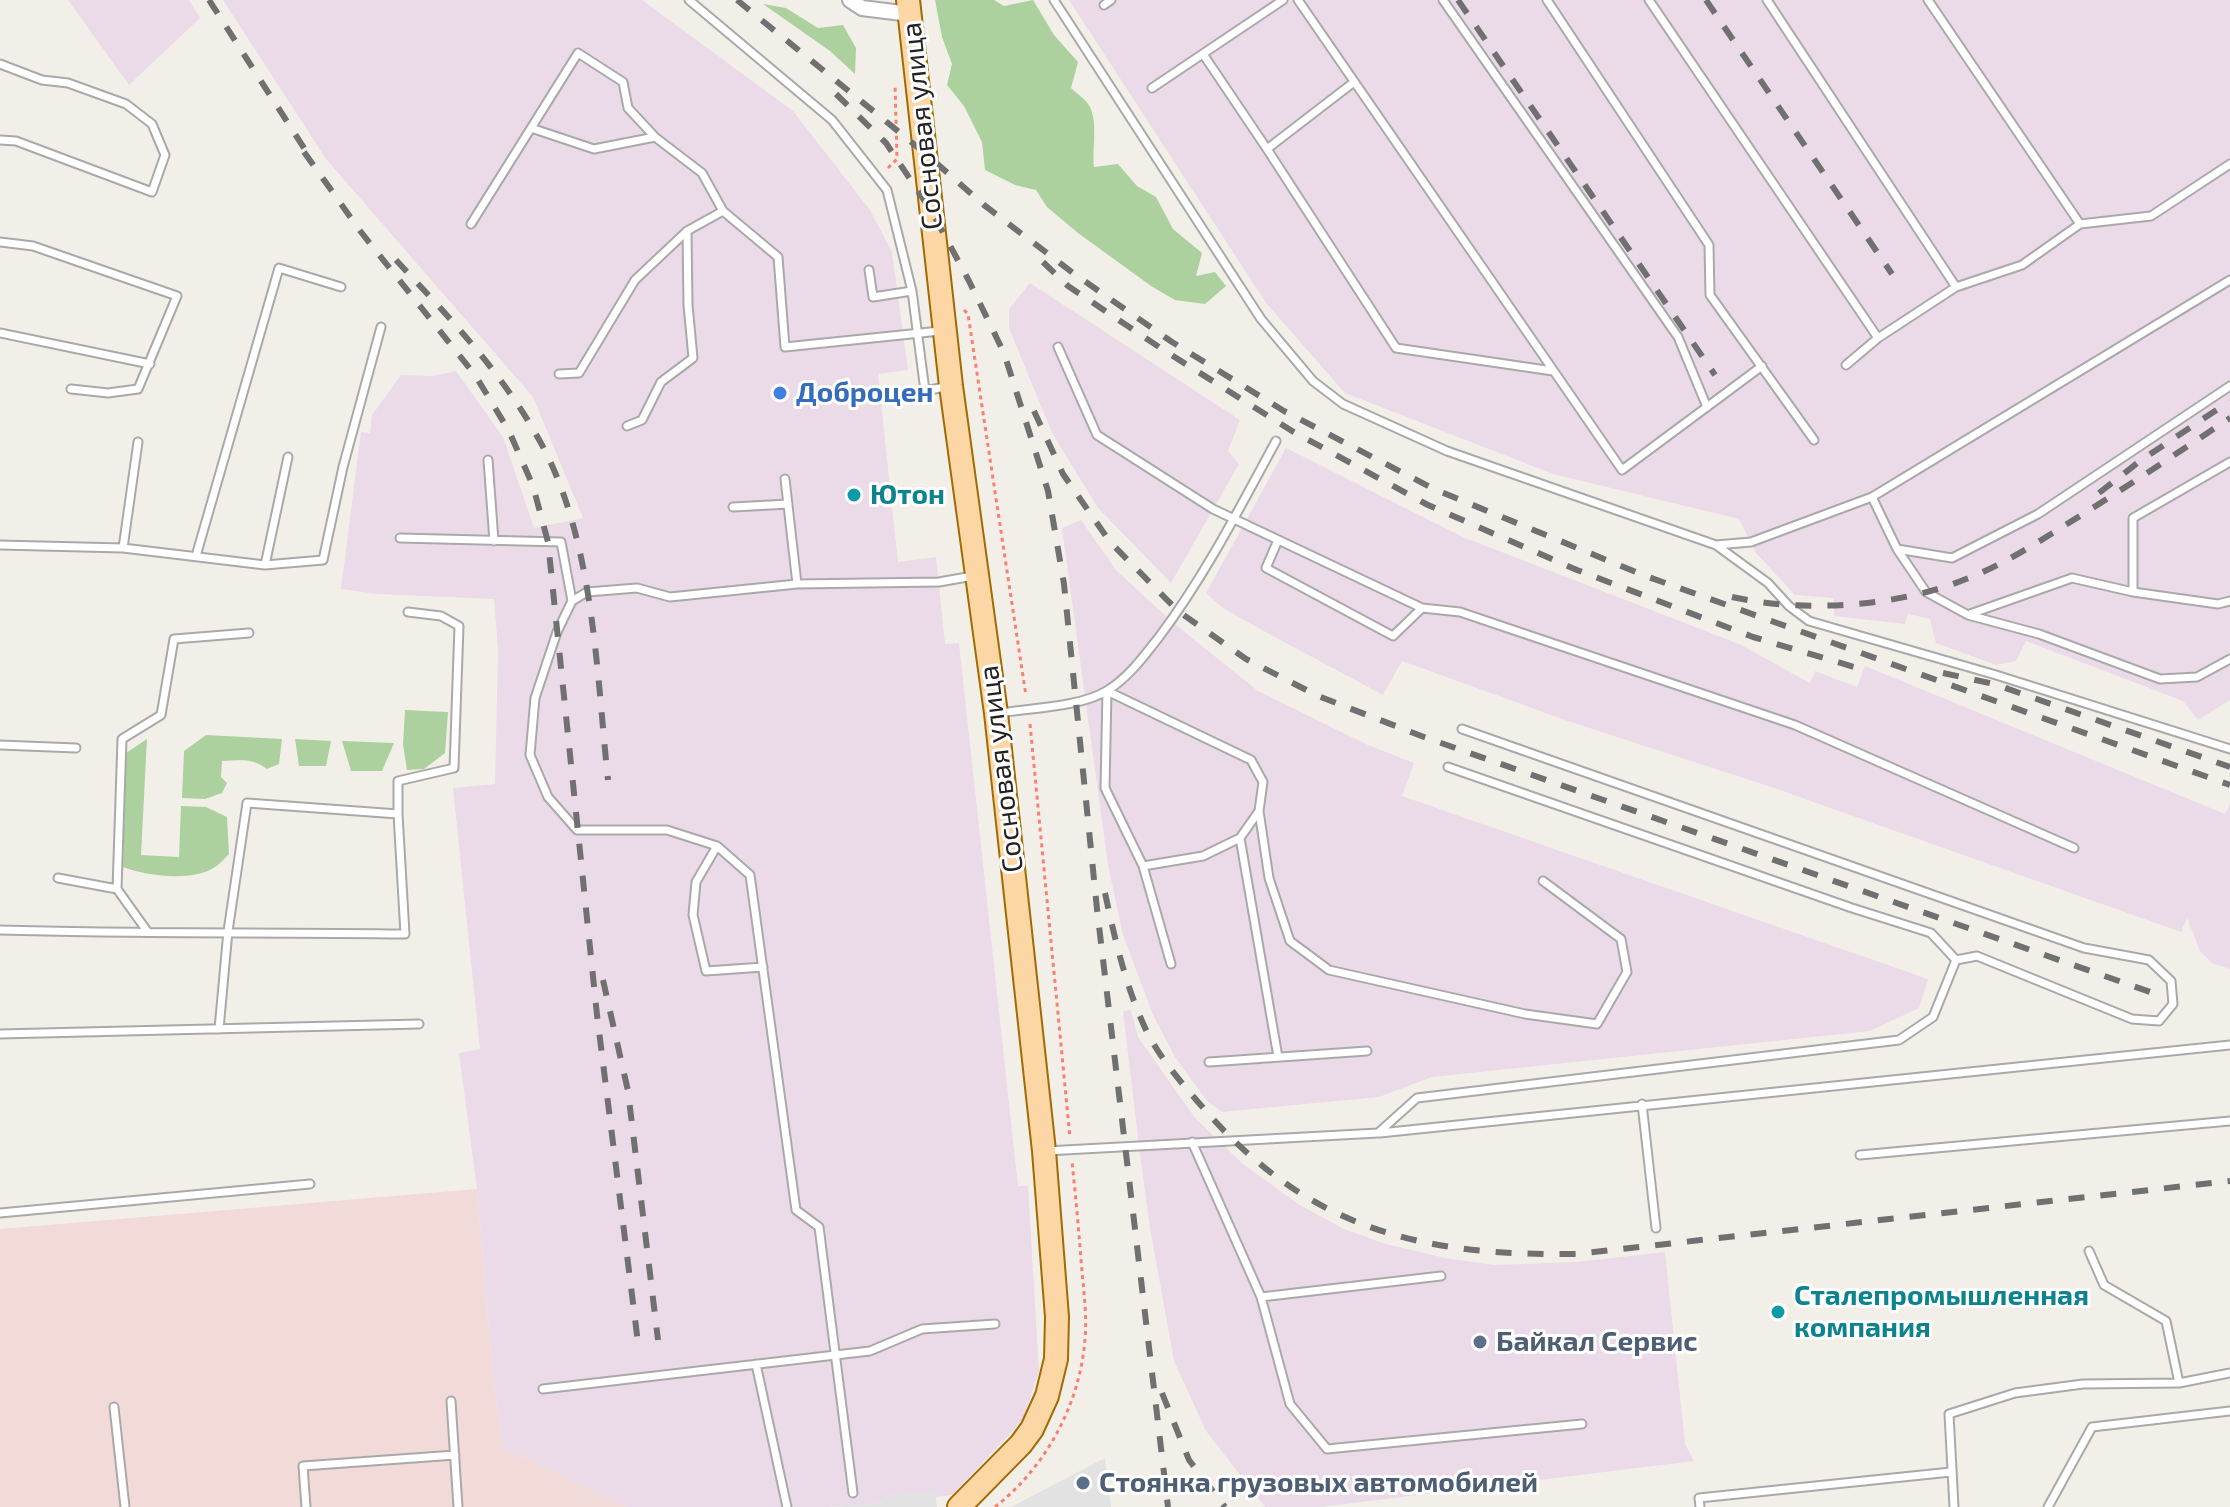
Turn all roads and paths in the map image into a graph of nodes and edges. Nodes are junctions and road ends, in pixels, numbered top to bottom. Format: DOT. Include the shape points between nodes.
graph roads {
  1 [pos="689,0"];
  2 [pos="850,0"];
  3 [pos="1054,0"];
  4 [pos="1283,0"];
  5 [pos="1298,0"];
  6 [pos="1443,0"];
  7 [pos="1547,0"];
  8 [pos="1649,0"];
  9 [pos="1767,0"];
  10 [pos="1928,0"];
  11 [pos="909,7"];
  12 [pos="1203,54"];
  13 [pos="0,64"];
  14 [pos="1354,82"];
  15 [pos="1152,88"];
  16 [pos="531,128"];
  17 [pos="655,137"];
  18 [pos="0,140"];
  19 [pos="1267,149"];
  20 [pos="2230,164"];
  21 [pos="723,211"];
  22 [pos="471,224"];
  23 [pos="2080,224"];
  24 [pos="687,231"];
  25 [pos="0,242"];
  26 [pos="869,270"];
  27 [pos="2230,280"];
  28 [pos="341,287"];
  29 [pos="1956,287"];
  30 [pos="912,291"];
  31 [pos="381,327"];
  32 [pos="945,331"];
  33 [pos="0,333"];
  34 [pos="917,333"];
  35 [pos="1878,338"];
  36 [pos="1058,347"];
  37 [pos="150,364"];
  38 [pos="1846,365"];
  39 [pos="1762,366"];
  40 [pos="1554,371"];
  41 [pos="559,374"];
  42 [pos="951,386"];
  43 [pos="2230,386"];
  44 [pos="71,389"];
  45 [pos="925,391"];
  46 [pos="894,396"];
  47 [pos="1707,407"];
  48 [pos="627,426"];
  49 [pos="1814,440"];
  50 [pos="1276,441"];
  51 [pos="138,442"];
  52 [pos="288,457"];
  53 [pos="488,460"];
  54 [pos="2230,462"];
  55 [pos="785,479"];
  56 [pos="1872,497"];
  57 [pos="788,504"];
  58 [pos="733,507"];
  59 [pos="1234,519"];
  60 [pos="400,538"];
  61 [pos="1278,540"];
  62 [pos="494,541"];
  63 [pos="0,545"];
  64 [pos="1716,545"];
  65 [pos="123,548"];
  66 [pos="1897,549"];
  67 [pos="196,556"];
  68 [pos="265,565"];
  69 [pos="978,575"];
  70 [pos="797,584"];
  71 [pos="2133,592"];
  72 [pos="572,601"];
  73 [pos="2230,601"];
  74 [pos="1422,608"];
  75 [pos="408,612"];
  76 [pos="1968,615"];
  77 [pos="249,633"];
  78 [pos="2230,659"];
  79 [pos="1107,691"];
  80 [pos="996,713"];
  81 [pos="1462,729"];
  82 [pos="0,745"];
  83 [pos="76,748"];
  84 [pos="2230,749"];
  85 [pos="1448,767"];
  86 [pos="1259,811"];
  87 [pos="398,814"];
  88 [pos="1240,838"];
  89 [pos="717,846"];
  90 [pos="2074,848"];
  91 [pos="1143,866"];
  92 [pos="58,878"];
  93 [pos="1543,881"];
  94 [pos="117,889"];
  95 [pos="0,930"];
  96 [pos="147,931"];
  97 [pos="228,931"];
  98 [pos="1956,960"];
  99 [pos="1171,964"];
  100 [pos="763,967"];
  101 [pos="419,1024"];
  102 [pos="219,1029"];
  103 [pos="0,1034"];
  104 [pos="2230,1045"];
  105 [pos="1367,1051"];
  106 [pos="1278,1057"];
  107 [pos="1209,1062"];
  108 [pos="1642,1104"];
  109 [pos="2230,1121"];
  110 [pos="1378,1133"];
  111 [pos="1192,1142"];
  112 [pos="1044,1151"];
  113 [pos="1860,1155"];
  114 [pos="310,1184"];
  115 [pos="0,1213"];
  116 [pos="1656,1228"];
  117 [pos="2089,1251"];
  118 [pos="1441,1276"];
  119 [pos="1261,1297"];
  120 [pos="995,1324"];
  121 [pos="835,1354"];
  122 [pos="756,1364"];
  123 [pos="2230,1373"];
  124 [pos="2179,1383"];
  125 [pos="543,1389"];
  126 [pos="451,1401"];
  127 [pos="114,1407"];
  128 [pos="2230,1411"];
  129 [pos="1582,1424"];
  130 [pos="455,1455"];
  131 [pos="1951,1472"];
  132 [pos="853,1493"];
  133 [pos="460,1506"];
  134 [pos="125,1507"];
  135 [pos="306,1507"];
  136 [pos="787,1507"];
  137 [pos="959,1507"];
  138 [pos="1700,1507"];
  139 [pos="1954,1507"];
  140 [pos="2048,1507"];
  1 -- 30 [label="lane" via="832,120 887,190"];
  2 -- 11 [label="street" via="862,8"];
  3 -- 64 [label="lane" via="1261,319 1313,381 1343,404 1447,451"];
  4 -- 12 [label="lane"];
  5 -- 14 [label="lane"];
  6 -- 47 [label="lane" via="1678,337"];
  7 -- 39 [label="lane" via="1709,245 1710,295"];
  8 -- 35 [label="lane"];
  9 -- 29 [label="lane"];
  10 -- 23 [label="lane"];
  11 -- 32 [label="main road, Сосновая улица"];
  12 -- 15 [label="lane"];
  12 -- 19 [label="lane"];
  13 -- 18 [label="lane" via="126,104 152,124 165,155 152,192 16,141"];
  14 -- 19 [label="lane"];
  14 -- 40 [label="lane"];
  16 -- 17 [label="lane" via="594,149"];
  16 -- 17 [label="lane" via="578,53 623,82 628,108"];
  16 -- 22 [label="lane"];
  17 -- 21 [label="lane" via="702,173"];
  19 -- 40 [label="lane" via="1396,348"];
  20 -- 23 [label="lane" via="2151,216"];
  21 -- 24 [label="lane"];
  21 -- 34 [label="lane" via="778,257 785,347"];
  23 -- 29 [label="lane" via="2022,265"];
  24 -- 41 [label="lane" via="635,280 579,373"];
  24 -- 48 [label="lane" via="693,358 661,382 642,420"];
  25 -- 37 [label="lane" via="33,246 177,296"];
  26 -- 30 [label="lane" via="873,297"];
  27 -- 56 [label="lane"];
  28 -- 67 [label="lane" via="279,268"];
  29 -- 35 [label="lane"];
  30 -- 34 [label="lane"];
  31 -- 68 [label="lane" via="323,560"];
  32 -- 34 [label="lane"];
  32 -- 42 [label="main road, Сосновая улица"];
  33 -- 37 [label="lane"];
  34 -- 45 [label="lane"];
  35 -- 38 [label="lane"];
  36 -- 59 [label="lane" via="1097,435"];
  37 -- 44 [label="lane" via="138,389"];
  39 -- 47 [label="lane"];
  39 -- 49 [label="lane"];
  40 -- 47 [label="lane" via="1622,470"];
  42 -- 45 [label="lane"];
  42 -- 69 [label="main road, Сосновая улица"];
  43 -- 66 [label="lane" via="2038,514 1952,558"];
  45 -- 46 [label="lane"];
  50 -- 59 [label="lane"];
  51 -- 65 [label="lane"];
  52 -- 68 [label="lane"];
  53 -- 62 [label="lane"];
  54 -- 71 [label="lane" via="2133,518"];
  55 -- 57 [label="lane"];
  56 -- 64 [label="lane" via="1751,542"];
  56 -- 66 [label="lane"];
  57 -- 58 [label="lane"];
  57 -- 70 [label="lane"];
  59 -- 61 [label="lane"];
  59 -- 79 [label="lane" via="1178,611 1138,664"];
  60 -- 62 [label="lane"];
  61 -- 74 [label="lane"];
  61 -- 74 [label="lane" via="1266,568 1393,636"];
  62 -- 72 [label="lane" via="561,542"];
  63 -- 65 [label="lane"];
  64 -- 84 [label="lane" via="1809,621"];
  65 -- 67 [label="lane"];
  66 -- 76 [label="lane" via="1926,592"];
  67 -- 68 [label="lane"];
  69 -- 70 [label="lane" via="939,582"];
  69 -- 80 [label="main road, Сосновая улица"];
  70 -- 72 [label="lane" via="670,597 637,588 587,592"];
  71 -- 73 [label="lane" via="2218,604"];
  71 -- 76 [label="lane" via="2072,578"];
  72 -- 89 [label="lane" via="535,698 530,755 548,797 577,830 667,830"];
  74 -- 90 [label="lane" via="1460,612 1795,725"];
  75 -- 87 [label="lane" via="441,616 459,626 454,768 398,781"];
  76 -- 78 [label="lane" via="2039,634 2160,679 2197,677"];
  77 -- 94 [label="lane" via="174,639 161,715 122,739"];
  79 -- 80 [label="lane"];
  79 -- 86 [label="lane" via="1251,760 1263,782"];
  79 -- 91 [label="lane" via="1105,788"];
  80 -- 112 [label="main road, Сосновая улица"];
  81 -- 98 [label="lane" via="2084,948 2149,960 2171,981 2173,1004 2159,1021 2132,1019 1977,956"];
  82 -- 83 [label="lane"];
  85 -- 98 [label="lane" via="1931,933"];
  86 -- 88 [label="lane"];
  86 -- 93 [label="lane" via="1269,878 1290,941 1329,970 1525,1014 1597,1024 1627,972 1621,939"];
  87 -- 97 [label="lane" via="247,803"];
  87 -- 97 [label="lane" via="405,934"];
  88 -- 91 [label="lane" via="1203,856"];
  88 -- 106 [label="lane"];
  89 -- 100 [label="lane" via="750,875"];
  89 -- 100 [label="lane" via="696,882 693,915 706,971"];
  91 -- 99 [label="lane"];
  92 -- 94 [label="lane"];
  94 -- 96 [label="lane"];
  95 -- 96 [label="lane"];
  96 -- 97 [label="lane"];
  97 -- 102 [label="lane"];
  98 -- 110 [label="lane" via="1933,1017 1899,1040 1417,1098"];
  100 -- 121 [label="lane" via="796,1210 819,1227"];
  101 -- 102 [label="lane"];
  102 -- 103 [label="lane"];
  104 -- 108 [label="lane"];
  105 -- 106 [label="lane"];
  106 -- 107 [label="lane"];
  108 -- 110 [label="lane"];
  108 -- 116 [label="lane"];
  109 -- 113 [label="lane"];
  110 -- 111 [label="lane"];
  111 -- 112 [label="lane"];
  111 -- 119 [label="lane"];
  112 -- 137 [label="main road, Сосновая улица" via="1057,1317 1052,1378 1032,1429"];
  114 -- 115 [label="lane"];
  117 -- 124 [label="lane" via="2104,1285 2166,1321"];
  118 -- 119 [label="lane"];
  119 -- 129 [label="lane" via="1290,1404 1327,1449"];
  120 -- 121 [label="lane" via="922,1329 870,1351"];
  121 -- 122 [label="lane"];
  121 -- 132 [label="lane"];
  122 -- 125 [label="lane"];
  122 -- 136 [label="lane"];
  123 -- 124 [label="lane"];
  124 -- 131 [label="lane" via="2083,1384 2015,1393 1949,1414"];
  126 -- 130 [label="lane"];
  127 -- 134 [label="lane"];
  128 -- 140 [label="lane" via="2092,1427"];
  130 -- 133 [label="lane"];
  130 -- 135 [label="lane" via="303,1466"];
  131 -- 138 [label="lane" via="1699,1498"];
  131 -- 139 [label="lane"];
}
